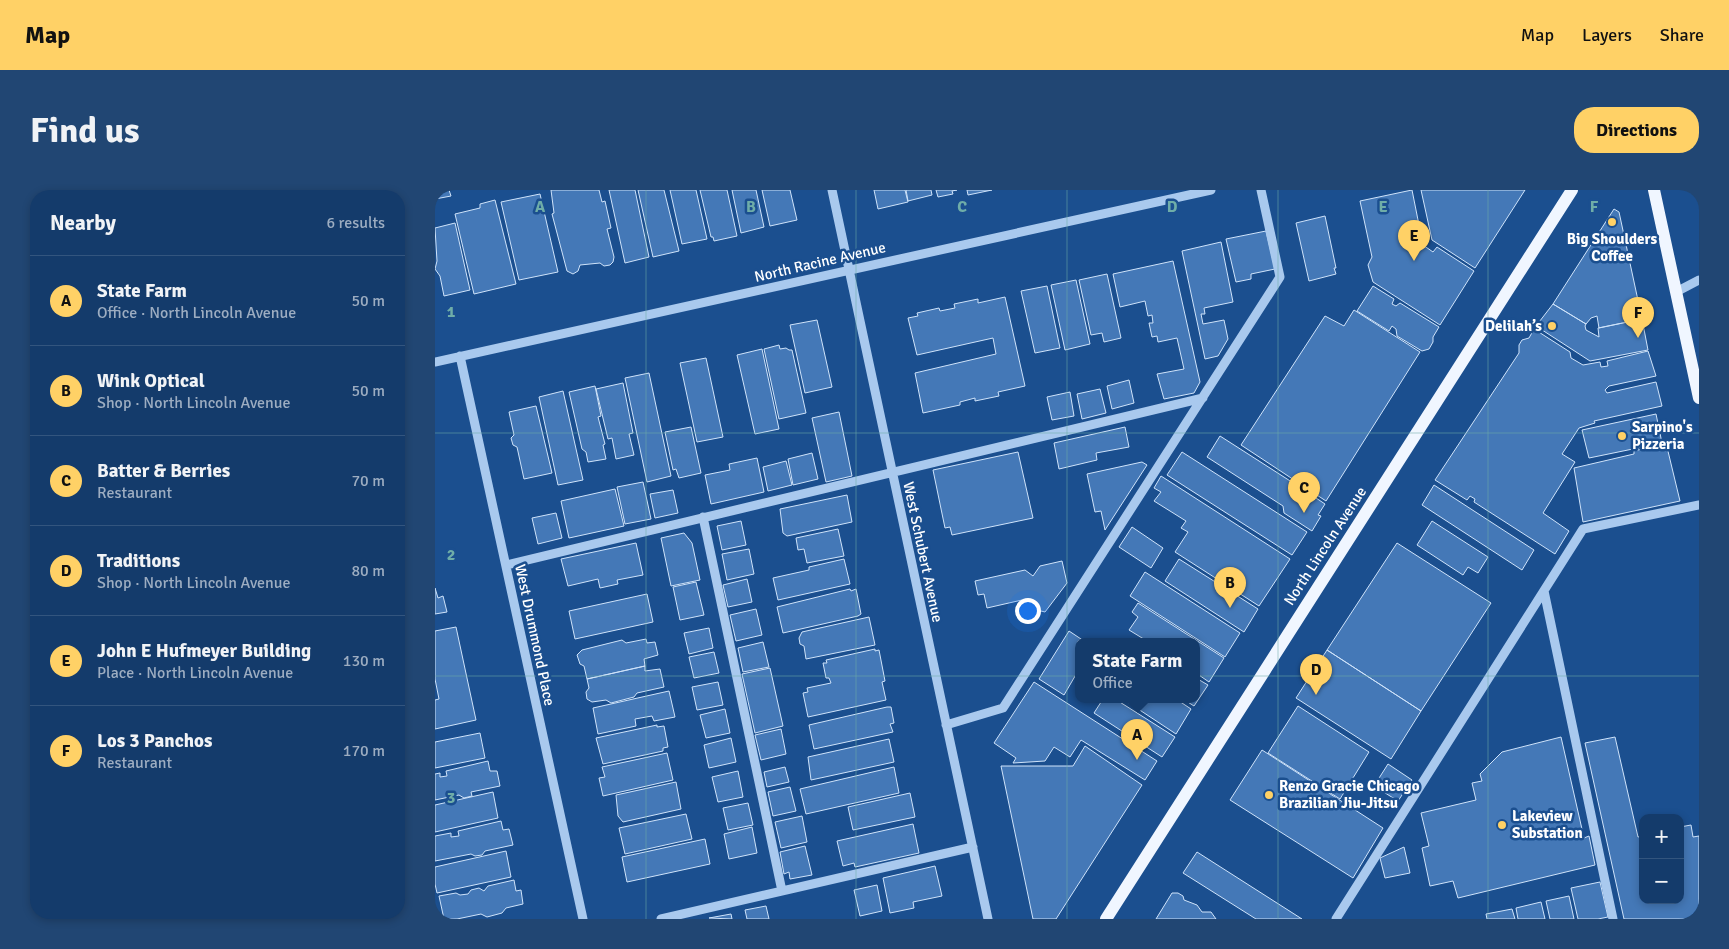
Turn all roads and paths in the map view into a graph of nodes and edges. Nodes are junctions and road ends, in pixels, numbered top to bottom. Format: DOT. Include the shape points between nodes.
graph roads {
  1 [pos="832,190"];
  2 [pos="1211,190"];
  3 [pos="1261,190"];
  4 [pos="1572,190"];
  5 [pos="1655,190"];
  6 [pos="849,270"];
  7 [pos="1699,280"];
  8 [pos="1676,292"];
  9 [pos="460,356"];
  10 [pos="435,362"];
  11 [pos="1203,398"];
  12 [pos="1699,398"];
  13 [pos="893,472"];
  14 [pos="1699,505"];
  15 [pos="703,517"];
  16 [pos="505,564"];
  17 [pos="1544,590"];
  18 [pos="946,725"];
  19 [pos="973,847"];
  20 [pos="782,891"];
  21 [pos="583,919"];
  22 [pos="661,919"];
  23 [pos="988,919"];
  24 [pos="1106,919"];
  25 [pos="1336,919"];
  26 [pos="1613,919"];
  1 -- 6 [label="street, West Schubert Avenue"];
  2 -- 6 [label="street, North Racine Avenue"];
  3 -- 11 [label="street" via="1280,278"];
  4 -- 24 [label="main road, North Lincoln Avenue"];
  5 -- 8 [label="main road"];
  6 -- 9 [label="street, North Racine Avenue"];
  6 -- 13 [label="street, West Schubert Avenue"];
  7 -- 8 [label="street"];
  8 -- 12 [label="main road"];
  9 -- 10 [label="street, North Racine Avenue"];
  9 -- 16 [label="street, West Drummond Place"];
  11 -- 13 [label="street"];
  11 -- 18 [label="street" via="1003,708"];
  13 -- 15 [label="street"];
  13 -- 18 [label="street, West Schubert Avenue"];
  14 -- 17 [label="street" via="1583,529"];
  15 -- 16 [label="street"];
  15 -- 20 [label="street"];
  16 -- 21 [label="street, West Drummond Place"];
  17 -- 25 [label="street"];
  17 -- 26 [label="street"];
  18 -- 19 [label="street, West Schubert Avenue"];
  19 -- 20 [label="street"];
  19 -- 23 [label="street, West Schubert Avenue"];
  20 -- 22 [label="street"];
}
